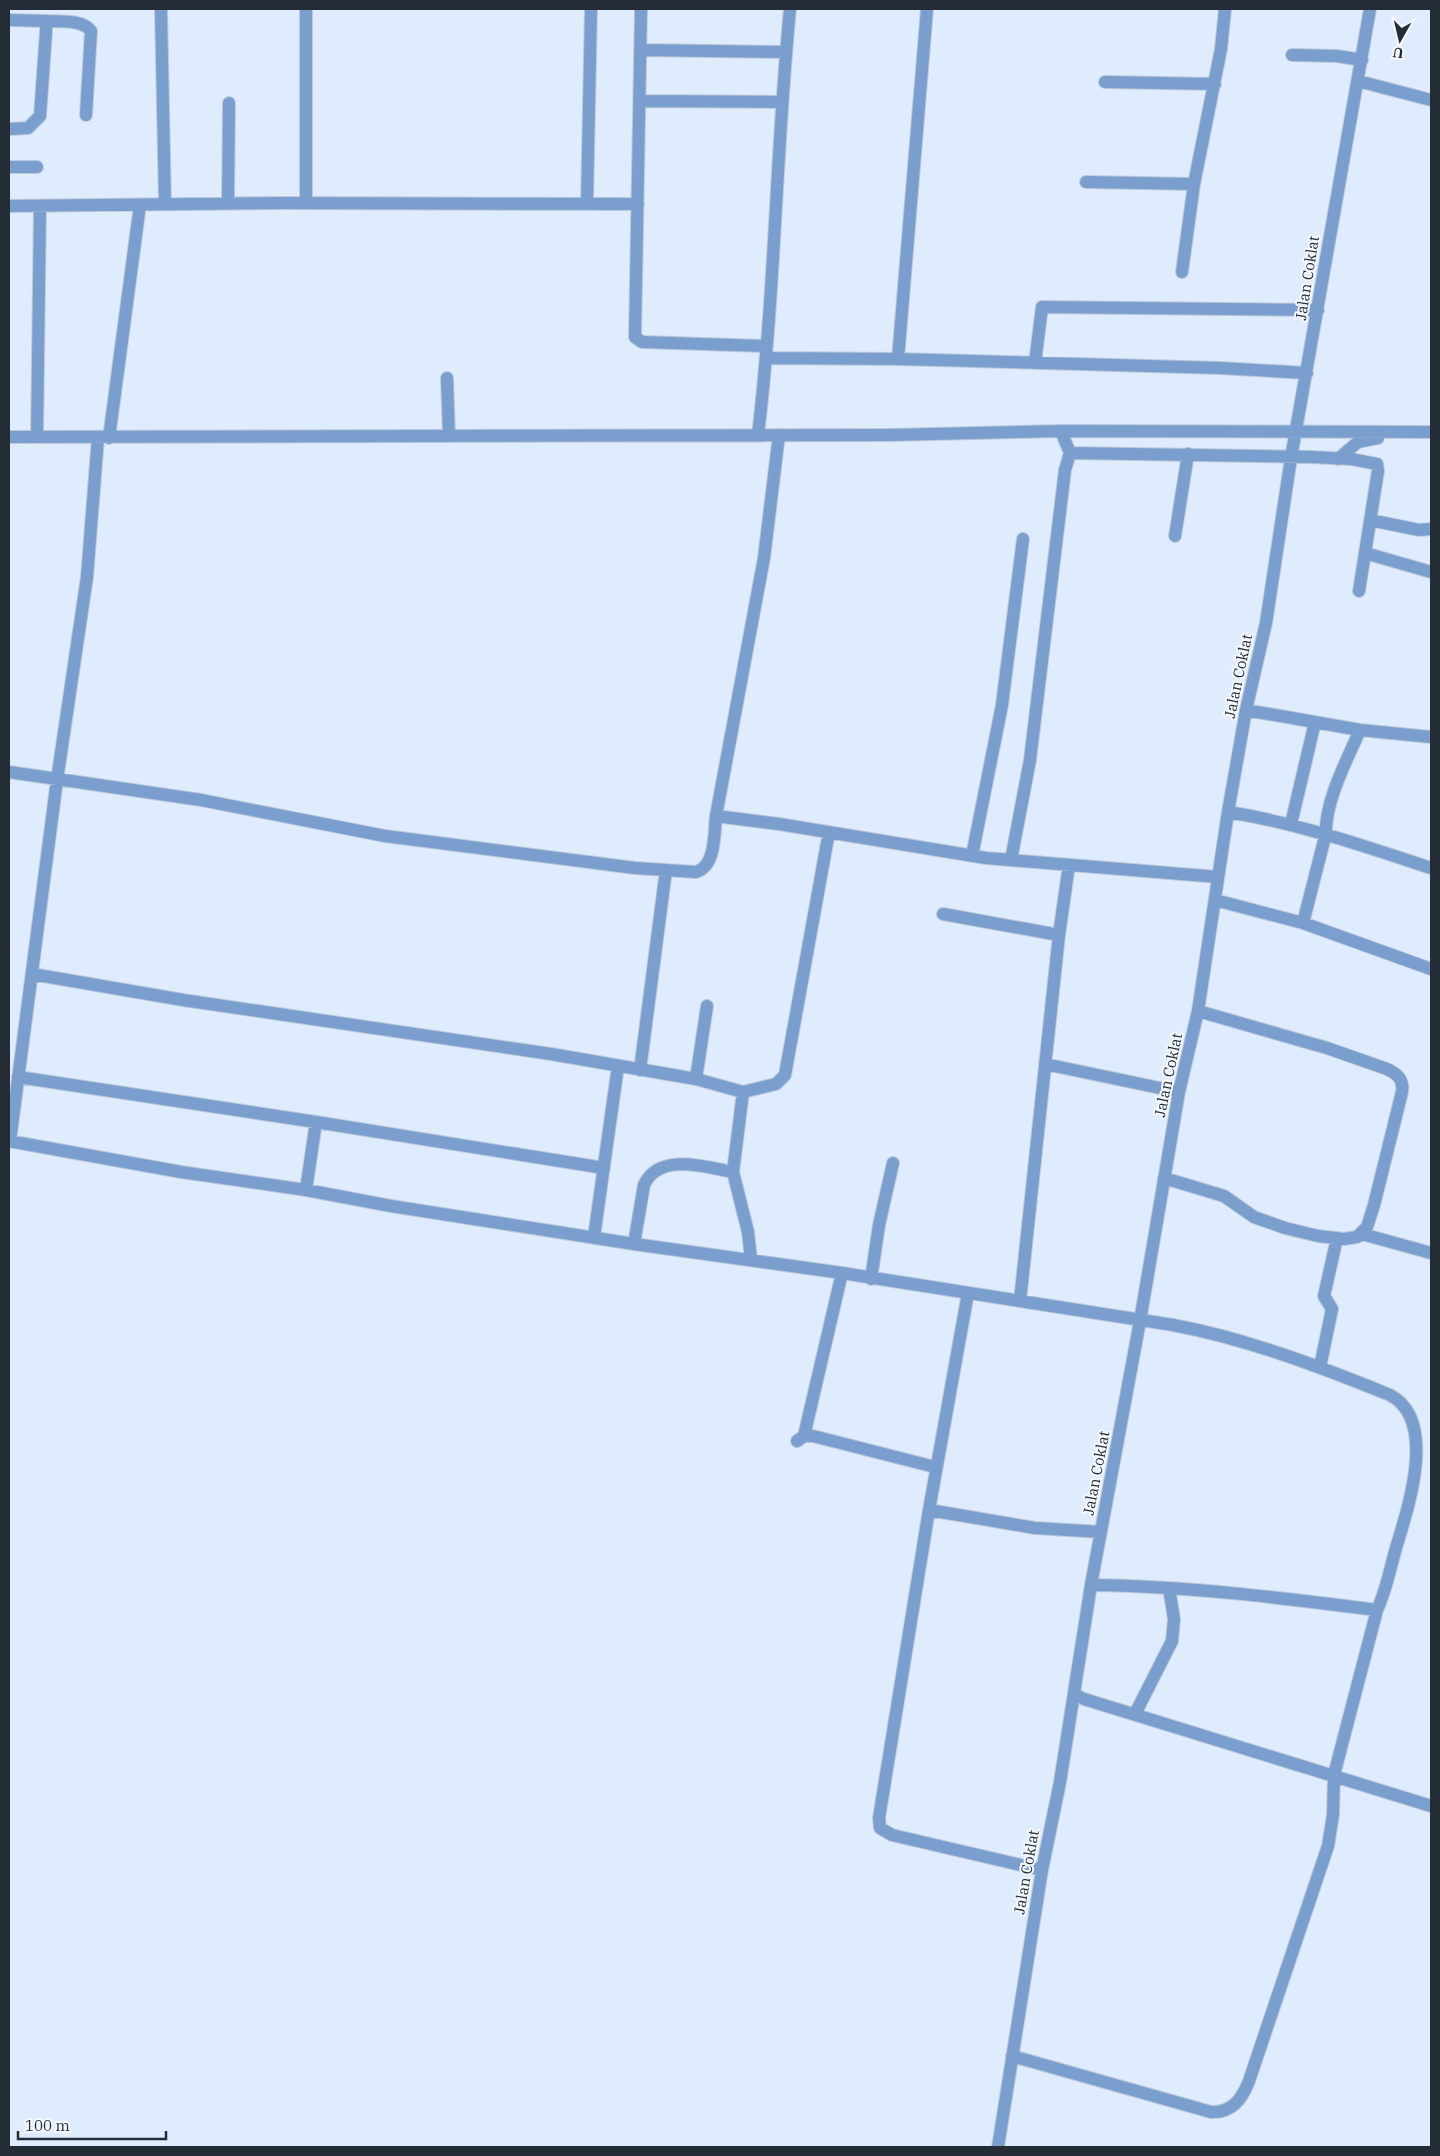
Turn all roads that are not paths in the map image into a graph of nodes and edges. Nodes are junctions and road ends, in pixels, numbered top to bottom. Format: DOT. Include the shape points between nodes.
graph roads {
  1 [pos="306,9"];
  2 [pos="591,9"];
  3 [pos="641,9"];
  4 [pos="790,9"];
  5 [pos="926,9"];
  6 [pos="1225,9"];
  7 [pos="1370,9"];
  8 [pos="161,10"];
  9 [pos="9,20"];
  10 [pos="46,21"];
  11 [pos="641,50"];
  12 [pos="786,52"];
  13 [pos="1292,55"];
  14 [pos="1362,60"];
  15 [pos="1358,81"];
  16 [pos="1105,82"];
  17 [pos="1215,84"];
  18 [pos="1431,100"];
  19 [pos="641,101"];
  20 [pos="782,102"];
  21 [pos="229,103"];
  22 [pos="86,115"];
  23 [pos="9,129"];
  24 [pos="9,167"];
  25 [pos="37,167"];
  26 [pos="1086,182"];
  27 [pos="1194,184"];
  28 [pos="228,203"];
  29 [pos="306,203"];
  30 [pos="587,203"];
  31 [pos="164,204"];
  32 [pos="638,204"];
  33 [pos="140,205"];
  34 [pos="9,206"];
  35 [pos="40,206"];
  36 [pos="1182,272"];
  37 [pos="1318,310"];
  38 [pos="766,352"];
  39 [pos="898,359"];
  40 [pos="1036,363"];
  41 [pos="1307,373"];
  42 [pos="447,378"];
  43 [pos="1060,431"];
  44 [pos="1297,431"];
  45 [pos="1431,432"];
  46 [pos="758,435"];
  47 [pos="779,435"];
  48 [pos="449,436"];
  49 [pos="9,437"];
  50 [pos="37,437"];
  51 [pos="104,438"];
  52 [pos="1431,438"];
  53 [pos="1070,453"];
  54 [pos="1188,454"];
  55 [pos="1291,458"];
  56 [pos="1338,459"];
  57 [pos="1370,520"];
  58 [pos="1431,529"];
  59 [pos="1175,536"];
  60 [pos="1023,539"];
  61 [pos="1365,553"];
  62 [pos="1431,572"];
  63 [pos="1359,591"];
  64 [pos="1246,710"];
  65 [pos="1316,722"];
  66 [pos="1360,730"];
  67 [pos="1431,737"];
  68 [pos="9,772"];
  69 [pos="57,780"];
  70 [pos="1228,812"];
  71 [pos="716,816"];
  72 [pos="1291,824"];
  73 [pos="829,832"];
  74 [pos="1326,833"];
  75 [pos="972,856"];
  76 [pos="1011,860"];
  77 [pos="1069,865"];
  78 [pos="1431,868"];
  79 [pos="666,870"];
  80 [pos="1218,877"];
  81 [pos="1215,900"];
  82 [pos="943,914"];
  83 [pos="1304,920"];
  84 [pos="1059,935"];
  85 [pos="1431,969"];
  86 [pos="32,974"];
  87 [pos="707,1006"];
  88 [pos="1198,1011"];
  89 [pos="1045,1064"];
  90 [pos="618,1066"];
  91 [pos="640,1070"];
  92 [pos="18,1077"];
  93 [pos="696,1079"];
  94 [pos="742,1092"];
  95 [pos="1179,1092"];
  96 [pos="316,1122"];
  97 [pos="9,1141"];
  98 [pos="893,1163"];
  99 [pos="604,1168"];
  100 [pos="733,1172"];
  101 [pos="1164,1178"];
  102 [pos="306,1190"];
  103 [pos="1362,1234"];
  104 [pos="594,1237"];
  105 [pos="1337,1238"];
  106 [pos="634,1244"];
  107 [pos="1431,1253"];
  108 [pos="750,1259"];
  109 [pos="842,1273"];
  110 [pos="872,1278"];
  111 [pos="968,1293"];
  112 [pos="1020,1301"];
  113 [pos="1140,1321"];
  114 [pos="1320,1367"];
  115 [pos="935,1467"];
  116 [pos="929,1510"];
  117 [pos="1101,1532"];
  118 [pos="1091,1585"];
  119 [pos="1169,1588"];
  120 [pos="1376,1610"];
  121 [pos="1074,1694"];
  122 [pos="1135,1714"];
  123 [pos="1334,1775"];
  124 [pos="1431,1806"];
  125 [pos="1042,1870"];
  126 [pos="1012,2056"];
  127 [pos="998,2147"];
  1 -- 29 [label="street"];
  2 -- 30 [label="street"];
  3 -- 11 [label="street"];
  4 -- 12 [label="street"];
  5 -- 39 [label="street"];
  6 -- 17 [label="street"];
  7 -- 14 [label="street, Jalan Coklat"];
  8 -- 31 [label="street"];
  9 -- 10 [label="street"];
  10 -- 22 [label="street" via="78,23 91,32"];
  10 -- 23 [label="street" via="40,116 28,128"];
  11 -- 12 [label="street"];
  11 -- 19 [label="street"];
  12 -- 20 [label="street"];
  13 -- 14 [label="street"];
  14 -- 15 [label="street, Jalan Coklat"];
  15 -- 18 [label="street"];
  15 -- 37 [label="street, Jalan Coklat"];
  16 -- 17 [label="street"];
  17 -- 27 [label="street"];
  19 -- 20 [label="street"];
  19 -- 32 [label="street"];
  20 -- 38 [label="street"];
  21 -- 28 [label="street"];
  24 -- 25 [label="street"];
  26 -- 27 [label="street"];
  27 -- 36 [label="street"];
  28 -- 29 [label="street"];
  28 -- 31 [label="street"];
  29 -- 30 [label="street"];
  30 -- 32 [label="street"];
  31 -- 33 [label="street"];
  32 -- 38 [label="street" via="636,340"];
  33 -- 35 [label="street"];
  33 -- 51 [label="street"];
  34 -- 35 [label="street"];
  35 -- 50 [label="street"];
  37 -- 40 [label="street" via="1042,307"];
  37 -- 41 [label="street, Jalan Coklat"];
  38 -- 39 [label="street"];
  38 -- 46 [label="street"];
  39 -- 40 [label="street"];
  40 -- 41 [label="street"];
  41 -- 44 [label="street, Jalan Coklat"];
  42 -- 48 [label="street"];
  43 -- 44 [label="street"];
  43 -- 47 [label="street"];
  43 -- 53 [label="street"];
  44 -- 45 [label="street"];
  44 -- 55 [label="street, Jalan Coklat"];
  46 -- 47 [label="street"];
  46 -- 48 [label="street"];
  47 -- 71 [label="street" via="764,558"];
  48 -- 51 [label="street"];
  49 -- 50 [label="street"];
  50 -- 51 [label="street"];
  51 -- 69 [label="street"];
  52 -- 56 [label="street" via="1367,439 1352,446"];
  53 -- 54 [label="street"];
  53 -- 76 [label="street" via="1051,576 1030,760"];
  54 -- 55 [label="street"];
  54 -- 59 [label="street"];
  55 -- 56 [label="street"];
  55 -- 64 [label="street, Jalan Coklat" via="1266,623"];
  56 -- 57 [label="street" via="1377,464"];
  57 -- 58 [label="street" via="1419,530"];
  57 -- 61 [label="street"];
  60 -- 75 [label="street" via="1002,705"];
  61 -- 62 [label="street"];
  61 -- 63 [label="street"];
  64 -- 65 [label="street"];
  64 -- 70 [label="street, Jalan Coklat"];
  65 -- 66 [label="street"];
  65 -- 72 [label="street"];
  66 -- 67 [label="street"];
  66 -- 74 [label="street" via="1326,820"];
  68 -- 69 [label="street"];
  69 -- 79 [label="street" via="202,800 385,836"];
  69 -- 86 [label="street"];
  70 -- 72 [label="street"];
  70 -- 80 [label="street, Jalan Coklat"];
  71 -- 73 [label="street"];
  71 -- 79 [label="street" via="710,858 703,870"];
  72 -- 74 [label="street"];
  73 -- 75 [label="street"];
  73 -- 94 [label="street" via="786,1075 776,1084"];
  74 -- 78 [label="street"];
  74 -- 83 [label="street"];
  75 -- 76 [label="street"];
  76 -- 77 [label="street"];
  77 -- 80 [label="street"];
  77 -- 84 [label="street"];
  79 -- 91 [label="street"];
  80 -- 81 [label="street, Jalan Coklat"];
  81 -- 83 [label="street"];
  81 -- 88 [label="street, Jalan Coklat"];
  82 -- 84 [label="street"];
  83 -- 85 [label="street"];
  84 -- 89 [label="street"];
  86 -- 90 [label="street"];
  86 -- 92 [label="street"];
  87 -- 93 [label="street"];
  88 -- 95 [label="street, Jalan Coklat"];
  88 -- 103 [label="street" via="1327,1048 1387,1069 1399,1078 1403,1086 1398,1112 1374,1205"];
  89 -- 95 [label="street"];
  89 -- 112 [label="street"];
  90 -- 91 [label="street"];
  90 -- 99 [label="street"];
  91 -- 93 [label="street"];
  92 -- 96 [label="street"];
  92 -- 97 [label="street"];
  93 -- 94 [label="street"];
  94 -- 100 [label="street"];
  95 -- 101 [label="street, Jalan Coklat"];
  96 -- 99 [label="street"];
  96 -- 102 [label="street"];
  97 -- 102 [label="street" via="181,1172"];
  98 -- 110 [label="street" via="879,1225"];
  99 -- 104 [label="street"];
  100 -- 106 [label="street" via="674,1164 662,1167 647,1178 644,1185"];
  100 -- 108 [label="street" via="748,1232"];
  101 -- 105 [label="street" via="1224,1196 1261,1220"];
  101 -- 113 [label="street, Jalan Coklat"];
  102 -- 104 [label="street"];
  103 -- 105 [label="street" via="1353,1238"];
  103 -- 107 [label="street"];
  104 -- 106 [label="street"];
  105 -- 114 [label="street" via="1324,1296 1332,1310"];
  106 -- 108 [label="street"];
  108 -- 109 [label="street"];
  109 -- 110 [label="street"];
  109 -- 115 [label="street" via="801,1438 813,1436"];
  110 -- 111 [label="street"];
  111 -- 112 [label="street"];
  111 -- 115 [label="street"];
  112 -- 113 [label="street"];
  113 -- 114 [label="street" via="1192,1329"];
  113 -- 117 [label="street, Jalan Coklat"];
  114 -- 120 [label="street" via="1400,1400 1410,1414 1416,1472 1384,1593"];
  115 -- 116 [label="street"];
  116 -- 117 [label="street" via="1035,1528"];
  116 -- 125 [label="street" via="879,1818 880,1828 892,1836"];
  117 -- 118 [label="street, Jalan Coklat"];
  118 -- 119 [label="street"];
  118 -- 121 [label="street, Jalan Coklat"];
  119 -- 120 [label="street"];
  119 -- 122 [label="street" via="1174,1620 1172,1641"];
  120 -- 123 [label="street"];
  121 -- 122 [label="street"];
  121 -- 125 [label="street, Jalan Coklat"];
  122 -- 123 [label="street"];
  123 -- 124 [label="street"];
  123 -- 126 [label="street" via="1328,1846 1249,2081 1233,2106 1227,2111 1211,2112"];
  125 -- 126 [label="street, Jalan Coklat"];
  126 -- 127 [label="street, Jalan Coklat"];
}
